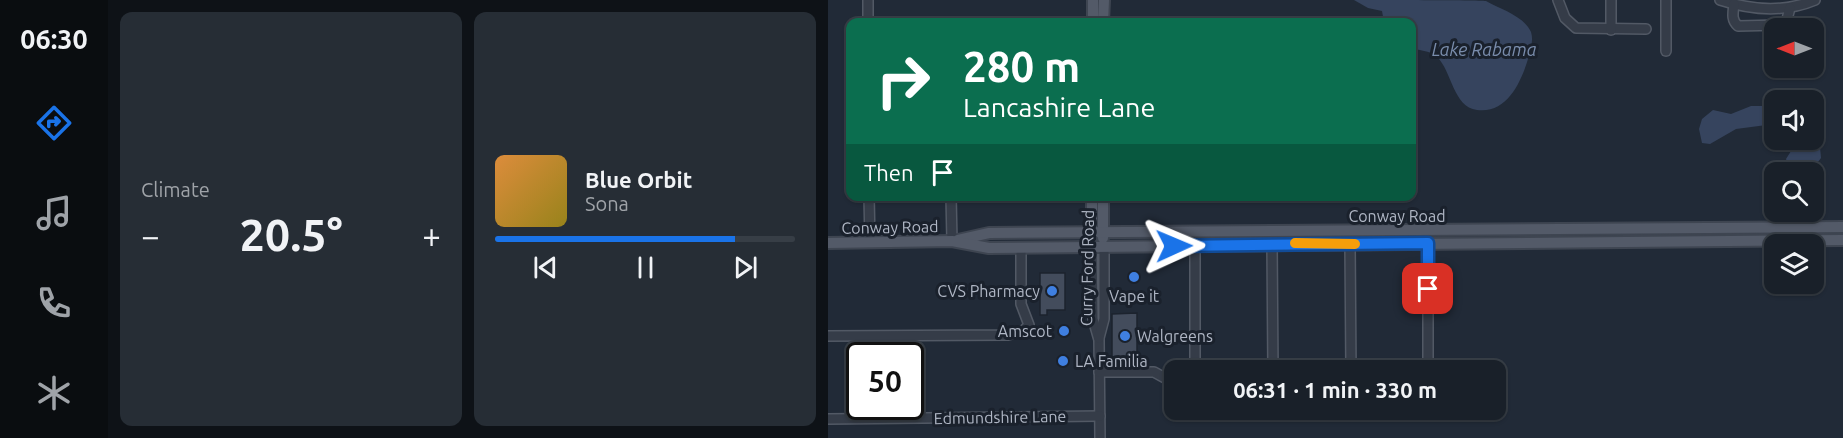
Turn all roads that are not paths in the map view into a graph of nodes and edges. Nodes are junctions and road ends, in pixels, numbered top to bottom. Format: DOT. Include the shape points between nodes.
graph roads {
  1 [pos="868,0"];
  2 [pos="1093,0"];
  3 [pos="1104,0"];
  4 [pos="1558,0"];
  5 [pos="1611,0"];
  6 [pos="1666,0"];
  7 [pos="1720,0"];
  8 [pos="1815,0"];
  9 [pos="1734,4"];
  10 [pos="1790,8"];
  11 [pos="868,18"];
  12 [pos="1093,18"];
  13 [pos="1103,18"];
  14 [pos="1646,29"];
  15 [pos="1611,30"];
  16 [pos="1666,51"];
  17 [pos="869,201"];
  18 [pos="951,201"];
  19 [pos="1093,201"];
  20 [pos="1102,201"];
  21 [pos="1607,229"];
  22 [pos="1843,229"];
  23 [pos="1515,230"];
  24 [pos="1349,231"];
  25 [pos="1377,231"];
  26 [pos="1098,232"];
  27 [pos="1824,240"];
  28 [pos="1843,240"];
  29 [pos="952,241"];
  30 [pos="1764,241"];
  31 [pos="870,242"];
  32 [pos="1476,242"];
  33 [pos="1608,242"];
  34 [pos="828,243"];
  35 [pos="1308,243"];
  36 [pos="1428,243"];
  37 [pos="1272,244"];
  38 [pos="1350,244"];
  39 [pos="1195,246"];
  40 [pos="1098,247"];
  41 [pos="1021,248"];
  42 [pos="828,336"];
  43 [pos="1195,360"];
  44 [pos="1274,360"];
  45 [pos="1351,360"];
  46 [pos="1428,360"];
  47 [pos="1100,372"];
  48 [pos="1164,378"];
  49 [pos="1100,416"];
  50 [pos="828,419"];
  51 [pos="1100,438"];
  1 -- 11 [label="street"];
  2 -- 12 [label="main road"];
  3 -- 13 [label="main road"];
  4 -- 15 [label="street" via="1565,18 1576,28"];
  5 -- 15 [label="street"];
  6 -- 16 [label="street"];
  7 -- 9 [label="street"];
  8 -- 10 [label="street"];
  9 -- 10 [label="street"];
  9 -- 10 [label="street" via="1732,15 1738,26 1781,25 1786,23"];
  14 -- 15 [label="street"];
  17 -- 31 [label="street"];
  18 -- 29 [label="street"];
  19 -- 26 [label="main road, Curry Ford Road"];
  20 -- 26 [label="main road, Curry Ford Road"];
  21 -- 22 [label="main road, Conway Road"];
  21 -- 23 [label="main road, Conway Road"];
  21 -- 33 [label="street"];
  22 -- 27 [label="main road"];
  23 -- 25 [label="main road, Conway Road"];
  23 -- 32 [label="main road"];
  24 -- 25 [label="main road, Conway Road"];
  24 -- 26 [label="main road, Conway Road"];
  24 -- 35 [label="main road" via="1335,239"];
  25 -- 38 [label="main road"];
  26 -- 29 [label="main road, Conway Road" via="989,233"];
  26 -- 40 [label="main road, Curry Ford Road"];
  27 -- 28 [label="main road, Conway Road"];
  29 -- 31 [label="main road, Conway Road"];
  29 -- 41 [label="main road, Conway Road" via="989,248"];
  30 -- 33 [label="main road, Conway Road"];
  31 -- 34 [label="main road, Conway Road"];
  32 -- 33 [label="main road, Conway Road"];
  32 -- 36 [label="main road, Conway Road"];
  35 -- 37 [label="main road, Conway Road"];
  35 -- 38 [label="main road, Conway Road"];
  36 -- 38 [label="main road, Conway Road"];
  36 -- 46 [label="street"];
  37 -- 39 [label="main road, Conway Road"];
  37 -- 44 [label="street"];
  38 -- 45 [label="street"];
  39 -- 40 [label="main road, Conway Road"];
  39 -- 43 [label="street"];
  40 -- 41 [label="main road, Conway Road"];
  40 -- 47 [label="street, Curry Ford Road" via="1093,319 1099,340"];
  41 -- 42 [label="street" via="1022,304 1029,325 1018,333"];
  47 -- 48 [label="street" via="1154,372"];
  47 -- 49 [label="street, Curry Ford Road"];
  49 -- 50 [label="street, Edmundshire Lane"];
  49 -- 51 [label="street, Curry Ford Road"];
}
